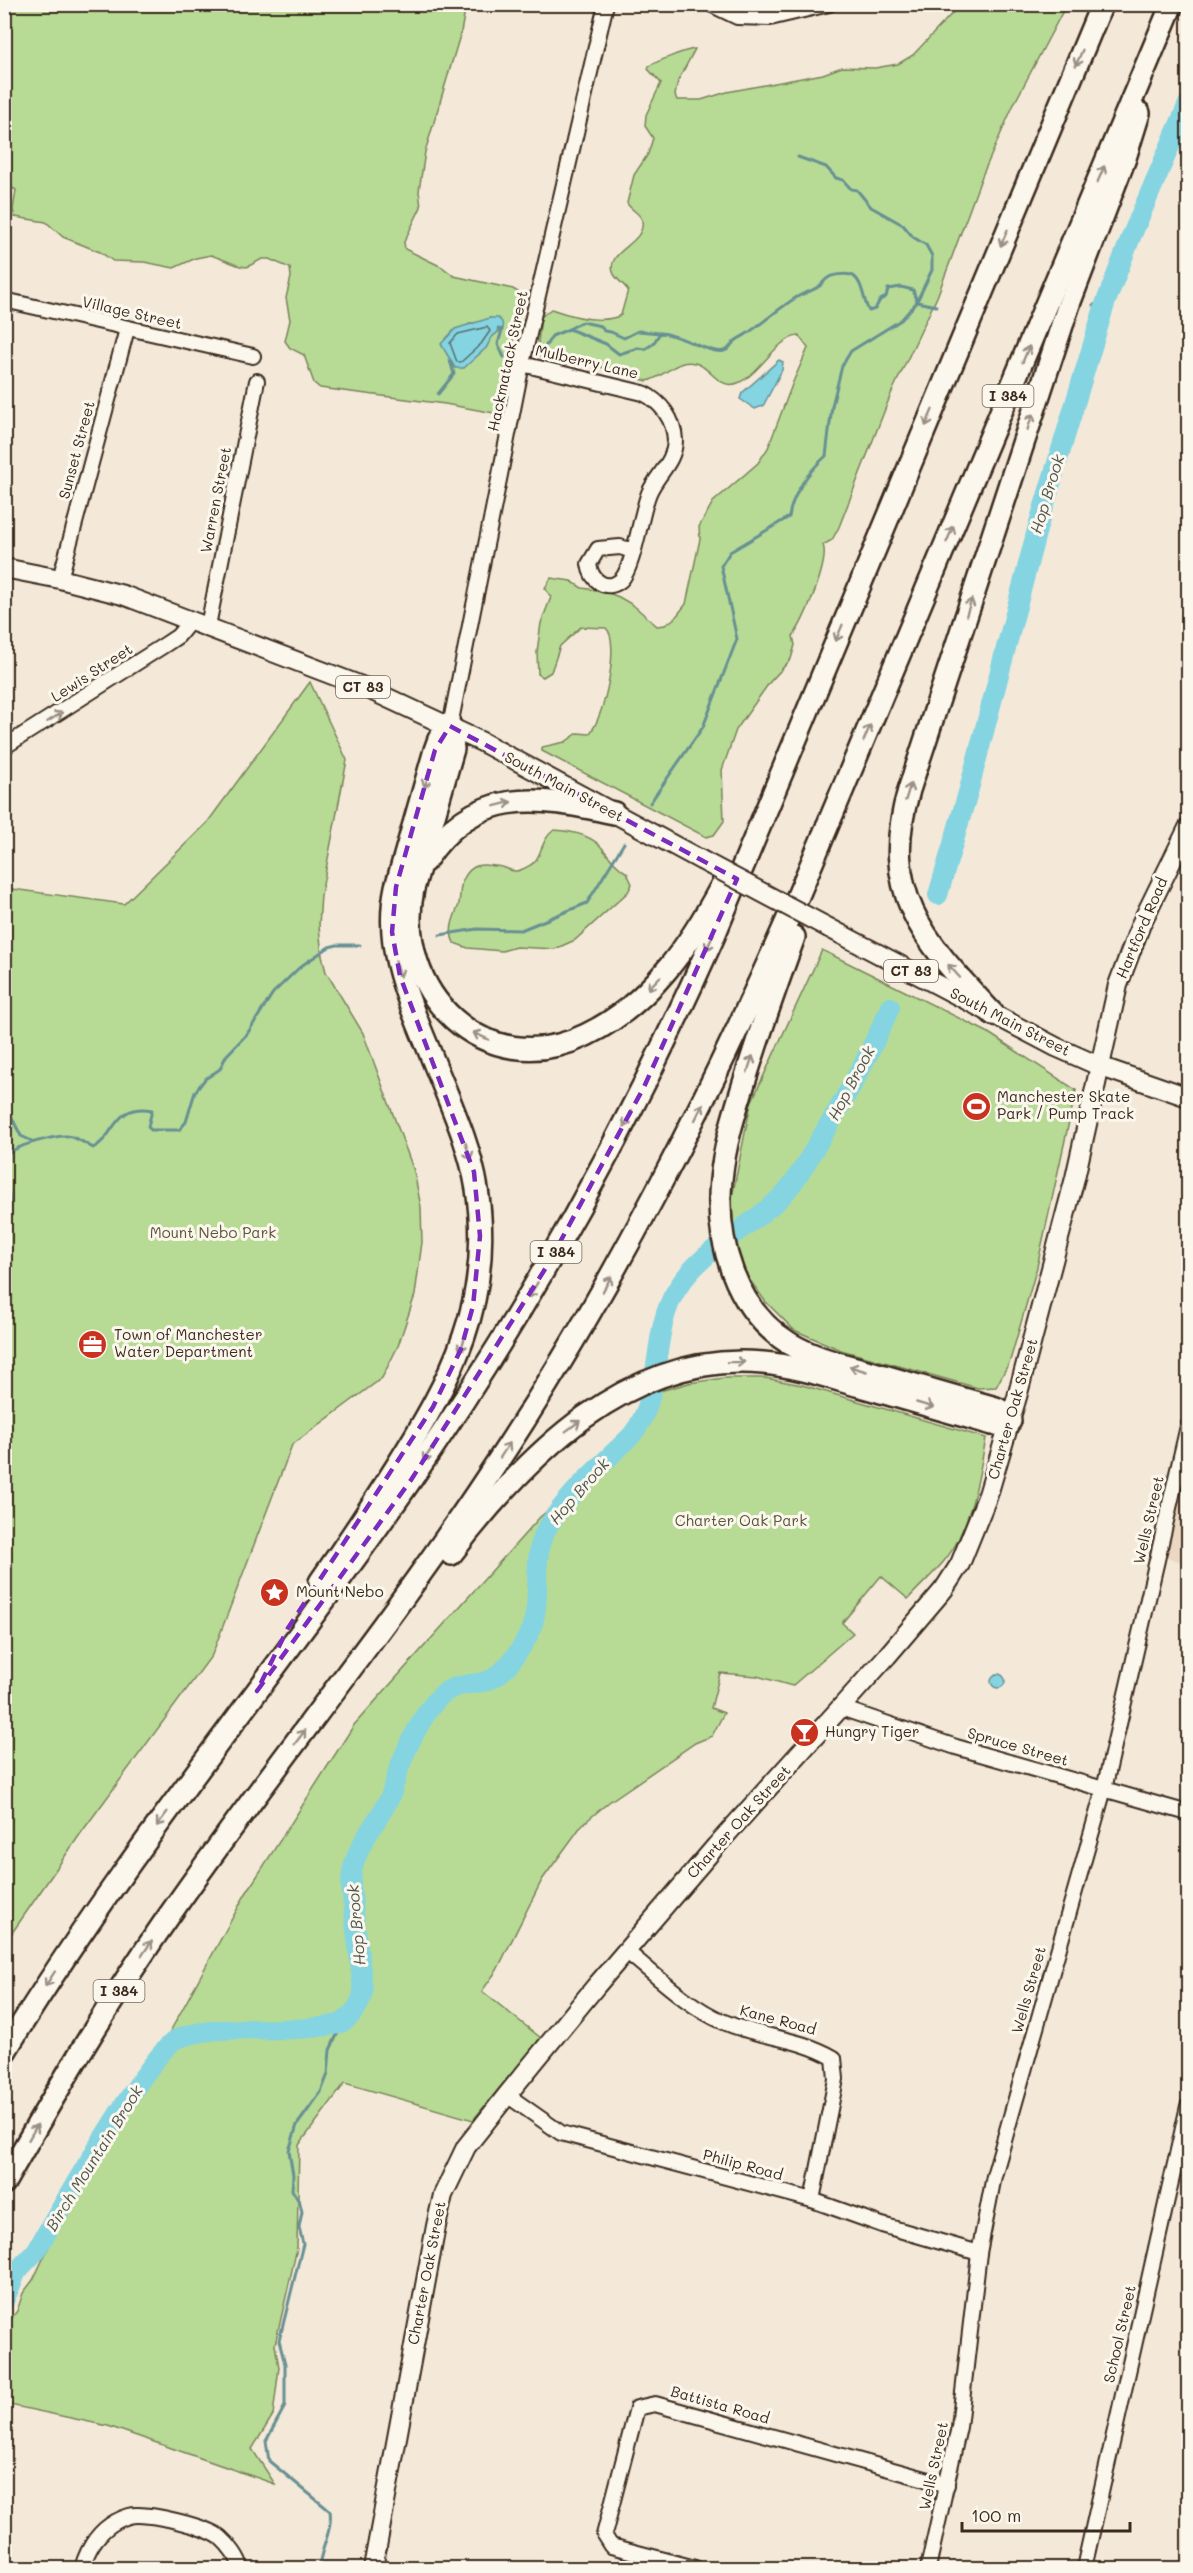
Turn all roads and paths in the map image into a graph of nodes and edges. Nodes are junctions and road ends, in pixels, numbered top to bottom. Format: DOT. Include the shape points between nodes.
graph roads {
  1 [pos="606,4"];
  2 [pos="710,4"];
  3 [pos="829,4"];
  4 [pos="1102,4"];
  5 [pos="1172,4"];
  6 [pos="1150,57"];
  7 [pos="4,300"];
  8 [pos="127,329"];
  9 [pos="253,356"];
  10 [pos="522,364"];
  11 [pos="257,381"];
  12 [pos="633,551"];
  13 [pos="4,568"];
  14 [pos="60,579"];
  15 [pos="191,620"];
  16 [pos="208,626"];
  17 [pos="450,726"];
  18 [pos="4,747"];
  19 [pos="782,772"];
  20 [pos="844,787"];
  21 [pos="614,813"];
  22 [pos="1188,828"];
  23 [pos="415,881"];
  24 [pos="993,1014"];
  25 [pos="1099,1066"];
  26 [pos="1188,1097"];
  27 [pos="1010,1421"];
  28 [pos="1188,1426"];
  29 [pos="1187,1441"];
  30 [pos="257,1691"];
  31 [pos="325,1703"];
  32 [pos="841,1708"];
  33 [pos="1104,1789"];
  34 [pos="1188,1813"];
  35 [pos="626,1950"];
  36 [pos="4,2053"];
  37 [pos="507,2095"];
  38 [pos="1188,2106"];
  39 [pos="4,2182"];
  40 [pos="812,2200"];
  41 [pos="979,2253"];
  42 [pos="947,2485"];
  43 [pos="82,2568"];
  44 [pos="241,2568"];
  45 [pos="373,2568"];
  46 [pos="695,2568"];
  47 [pos="928,2568"];
  48 [pos="1083,2568"];
  1 -- 10 [label="street, Hackmatack Street"];
  2 -- 3 [label="street" via="737,17 770,18"];
  4 -- 19 [label="highway, I 384, one-way"];
  5 -- 6 [label="highway, I 384"];
  20 -- 6 [label="highway, I 384, one-way"];
  24 -- 6 [label="highway, one-way" via="937,953 916,920 900,868 900,825 1069,304 1133,135"];
  7 -- 8 [label="street, Village Street"];
  8 -- 9 [label="street, Village Street"];
  8 -- 14 [label="street, Sunset Street"];
  10 -- 12 [label="street, Mulberry Lane" via="644,393 668,415 675,439 673,453 649,493"];
  10 -- 17 [label="street, Hackmatack Street"];
  11 -- 16 [label="street, Warren Street"];
  13 -- 14 [label="main road, South Main Street / CT 83"];
  14 -- 15 [label="main road, South Main Street / CT 83" via="123,595"];
  15 -- 16 [label="main road, South Main Street / CT 83"];
  18 -- 15 [label="street, Lewis Street, one-way" via="166,644"];
  16 -- 17 [label="main road, South Main Street / CT 83"];
  17 -- 21 [label="main road, South Main Street / CT 83"];
  17 -- 23 [label="highway" via="452,751"];
  17 -- 30 [label="highway, one-way" via="435,750 396,887 392,932 400,976 474,1172 480,1236 473,1306 461,1349 438,1399 282,1638"];
  19 -- 23 [label="highway, one-way" via="754,818 713,903 671,964 619,1015 570,1042 540,1047 499,1043 474,1034 443,1009 425,983 412,949 410,913"];
  19 -- 30 [label="highway, I 384, one-way" via="661,1052 568,1231 434,1447"];
  27 -- 20 [label="highway, one-way" via="996,1408 841,1364 799,1348 757,1314 731,1268 722,1224 720,1180 731,1125 776,987 825,858"];
  31 -- 20 [label="highway, I 384, one-way" via="485,1481 610,1278 712,1085"];
  23 -- 21 [label="highway, one-way" via="428,857 449,832 472,815 496,806 542,800"];
  21 -- 24 [label="main road, South Main Street / CT 83, bridge"];
  22 -- 25 [label="main road, Hartford Road" via="1128,956"];
  24 -- 25 [label="main road, South Main Street / CT 83"];
  25 -- 26 [label="main road, CT 83"];
  25 -- 27 [label="main road, Charter Oak Street" via="1072,1190"];
  31 -- 27 [label="highway, one-way" via="374,1656 463,1538 519,1473 574,1425 634,1386 678,1370 731,1362 777,1365 992,1424"];
  27 -- 32 [label="main road, Charter Oak Street" via="988,1495 960,1564 944,1589"];
  28 -- 29 [label="street, Wells Street"];
  29 -- 33 [label="street, Wells Street"];
  30 -- 36 [label="highway, I 384, one-way" via="88,1922"];
  39 -- 31 [label="highway, I 384, one-way" via="138,1961"];
  32 -- 33 [label="street, Spruce Street" via="956,1747"];
  32 -- 35 [label="main road, Charter Oak Street"];
  33 -- 34 [label="street, Spruce Street"];
  33 -- 41 [label="street, Wells Street" via="994,2176"];
  35 -- 37 [label="main road, Charter Oak Street"];
  35 -- 40 [label="street, Kane Road" via="724,2023 815,2046 834,2058 836,2079"];
  37 -- 40 [label="street, Philip Road" via="561,2133"];
  37 -- 45 [label="main road, Charter Oak Street" via="466,2147 443,2195"];
  38 -- 48 [label="street, School Street"];
  40 -- 41 [label="street, Philip Road"];
  41 -- 42 [label="street, Wells Street" via="959,2427"];
  42 -- 46 [label="street, Battista Road" via="655,2403 637,2408 604,2535 612,2546"];
  42 -- 47 [label="street, Wells Street"];
  43 -- 44 [label="street" via="88,2549 105,2528 130,2516 159,2516 220,2537 240,2561"];
}
